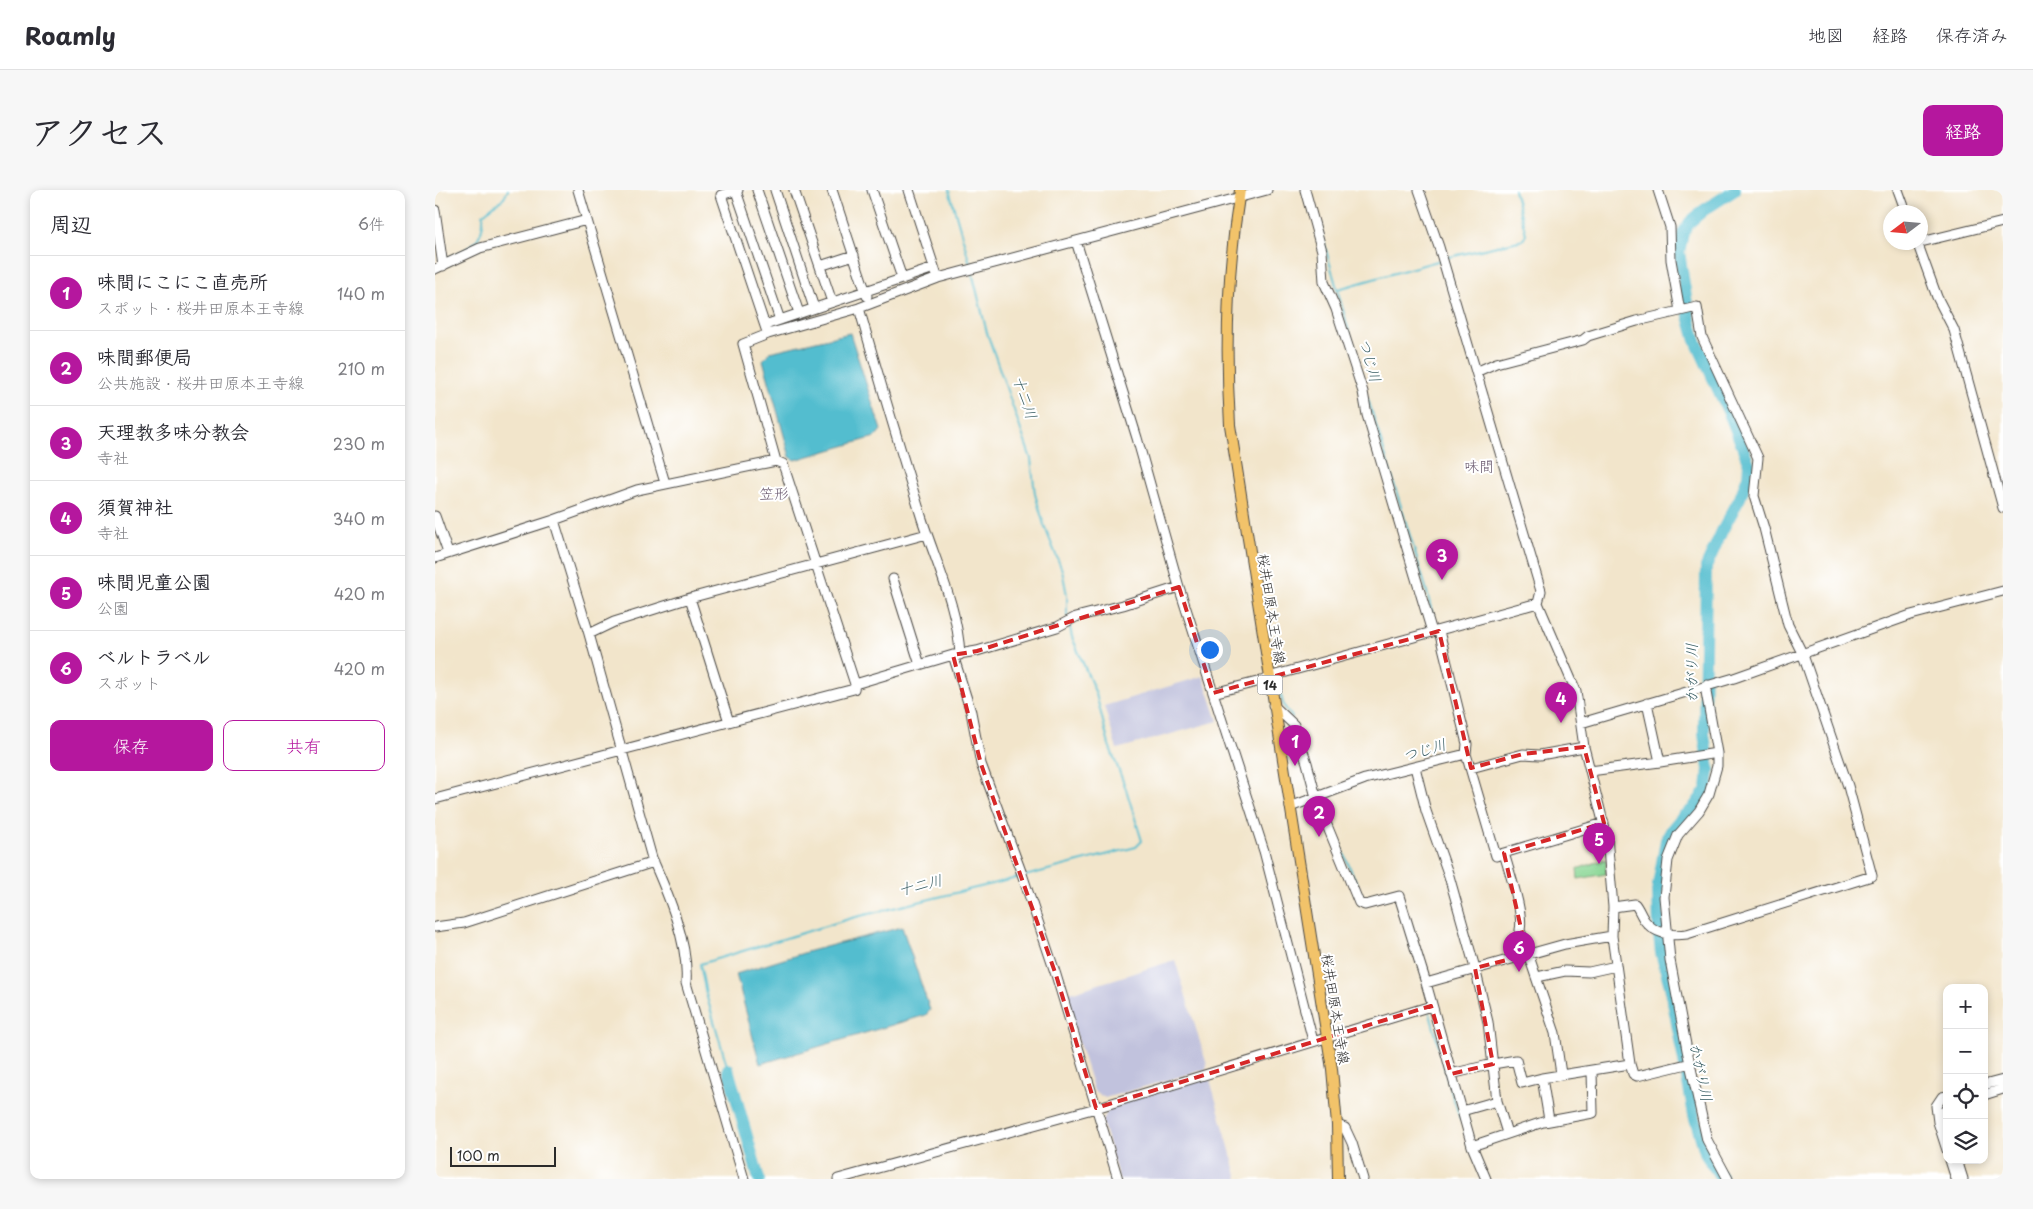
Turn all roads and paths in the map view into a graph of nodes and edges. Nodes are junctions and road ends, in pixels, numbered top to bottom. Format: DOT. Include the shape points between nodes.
graph roads {
  1 [pos="578,190"];
  2 [pos="737,190"];
  3 [pos="757,190"];
  4 [pos="775,190"];
  5 [pos="794,190"];
  6 [pos="832,190"];
  7 [pos="872,190"];
  8 [pos="909,190"];
  9 [pos="1267,190"];
  10 [pos="1305,190"];
  11 [pos="1419,190"];
  12 [pos="1657,190"];
  13 [pos="1898,190"];
  14 [pos="1239,194"];
  15 [pos="1903,205"];
  16 [pos="435,210"];
  17 [pos="587,220"];
  18 [pos="2003,222"];
  19 [pos="1928,240"];
  20 [pos="1076,241"];
  21 [pos="1921,250"];
  22 [pos="854,255"];
  23 [pos="820,266"];
  24 [pos="439,267"];
  25 [pos="934,268"];
  26 [pos="902,278"];
  27 [pos="938,278"];
  28 [pos="865,290"];
  29 [pos="832,302"];
  30 [pos="869,303"];
  31 [pos="814,308"];
  32 [pos="859,308"];
  33 [pos="1680,311"];
  34 [pos="799,313"];
  35 [pos="781,320"];
  36 [pos="767,329"];
  37 [pos="1476,372"];
  38 [pos="777,461"];
  39 [pos="665,483"];
  40 [pos="2003,508"];
  41 [pos="435,516"];
  42 [pos="554,520"];
  43 [pos="927,534"];
  44 [pos="448,553"];
  45 [pos="435,558"];
  46 [pos="815,564"];
  47 [pos="893,579"];
  48 [pos="1179,588"];
  49 [pos="2003,591"];
  50 [pos="690,598"];
  51 [pos="1538,603"];
  52 [pos="1436,632"];
  53 [pos="589,634"];
  54 [pos="956,655"];
  55 [pos="1803,655"];
  56 [pos="920,665"];
  57 [pos="1269,678"];
  58 [pos="855,684"];
  59 [pos="1707,685"];
  60 [pos="1213,693"];
  61 [pos="1647,703"];
  62 [pos="1273,705"];
  63 [pos="729,722"];
  64 [pos="1581,723"];
  65 [pos="1583,747"];
  66 [pos="622,750"];
  67 [pos="1717,753"];
  68 [pos="1466,754"];
  69 [pos="1660,762"];
  70 [pos="1415,767"];
  71 [pos="1471,768"];
  72 [pos="1590,771"];
  73 [pos="1316,798"];
  74 [pos="435,799"];
  75 [pos="1290,807"];
  76 [pos="1604,823"];
  77 [pos="1504,853"];
  78 [pos="654,862"];
  79 [pos="1613,907"];
  80 [pos="435,928"];
  81 [pos="1668,935"];
  82 [pos="1612,936"];
  83 [pos="1527,955"];
  84 [pos="1616,966"];
  85 [pos="1475,968"];
  86 [pos="1537,977"];
  87 [pos="1426,983"];
  88 [pos="1431,1006"];
  89 [pos="1326,1037"];
  90 [pos="1313,1041"];
  91 [pos="1691,1063"];
  92 [pos="1493,1064"];
  93 [pos="1630,1064"];
  94 [pos="1592,1071"];
  95 [pos="1451,1074"];
  96 [pos="1561,1074"];
  97 [pos="1542,1078"];
  98 [pos="2003,1080"];
  99 [pos="1988,1084"];
  100 [pos="2003,1089"];
  101 [pos="1988,1094"];
  102 [pos="1943,1097"];
  103 [pos="1497,1101"];
  104 [pos="1097,1108"];
  105 [pos="1462,1111"];
  106 [pos="1544,1122"];
  107 [pos="1337,1124"];
  108 [pos="1507,1133"];
  109 [pos="1943,1138"];
  110 [pos="1472,1146"];
  111 [pos="1951,1164"];
  112 [pos="1958,1164"];
  113 [pos="744,1179"];
  114 [pos="838,1179"];
  115 [pos="1117,1179"];
  116 [pos="1338,1179"];
  117 [pos="1363,1179"];
  118 [pos="1486,1179"];
  119 [pos="1729,1179"];
  120 [pos="1956,1179"];
  121 [pos="1963,1179"];
  1 -- 17 [label="street"];
  2 -- 35 [label="street"];
  2 -- 36 [label="street" via="721,195"];
  3 -- 34 [label="street"];
  4 -- 31 [label="street"];
  5 -- 23 [label="street"];
  6 -- 22 [label="street"];
  7 -- 26 [label="street"];
  8 -- 25 [label="street"];
  9 -- 14 [label="street"];
  10 -- 52 [label="street" via="1322,251 1324,282 1363,392 1367,415"];
  11 -- 37 [label="street"];
  12 -- 33 [label="street" via="1670,227 1671,260"];
  13 -- 15 [label="street"];
  14 -- 20 [label="street"];
  14 -- 57 [label="main road, 桜井田原本王寺線 / 14" via="1229,267 1228,392 1236,473"];
  16 -- 24 [label="street"];
  17 -- 24 [label="street" via="480,248"];
  17 -- 39 [label="street"];
  18 -- 19 [label="street"];
  20 -- 27 [label="street"];
  20 -- 48 [label="street"];
  21 -- 40 [label="street" via="1937,297 1955,330"];
  22 -- 23 [label="street"];
  22 -- 28 [label="street"];
  23 -- 29 [label="street"];
  25 -- 26 [label="street"];
  25 -- 27 [label="street"];
  26 -- 28 [label="street"];
  27 -- 30 [label="street"];
  28 -- 29 [label="street"];
  28 -- 30 [label="street"];
  29 -- 31 [label="street"];
  30 -- 32 [label="street"];
  31 -- 34 [label="street"];
  32 -- 36 [label="street"];
  32 -- 43 [label="street"];
  33 -- 37 [label="street" via="1496,363"];
  33 -- 55 [label="street" via="1697,307 1702,338 1758,458 1754,496 1788,624"];
  34 -- 35 [label="street"];
  35 -- 36 [label="street"];
  36 -- 38 [label="street" via="743,344"];
  37 -- 51 [label="street" via="1541,591"];
  38 -- 39 [label="street"];
  38 -- 46 [label="street" via="783,464"];
  39 -- 42 [label="street"];
  41 -- 44 [label="street"];
  42 -- 44 [label="street"];
  42 -- 53 [label="street"];
  43 -- 46 [label="street"];
  43 -- 54 [label="street" via="947,590 959,644"];
  44 -- 45 [label="street"];
  46 -- 50 [label="street"];
  46 -- 58 [label="street"];
  47 -- 56 [label="street"];
  48 -- 54 [label="street"];
  48 -- 60 [label="street"];
  49 -- 55 [label="street" via="1911,615"];
  50 -- 53 [label="street" via="614,622"];
  50 -- 63 [label="street"];
  51 -- 52 [label="street"];
  51 -- 64 [label="street" via="1576,691"];
  52 -- 57 [label="street"];
  52 -- 68 [label="street" via="1467,744"];
  53 -- 66 [label="street"];
  54 -- 56 [label="street"];
  54 -- 104 [label="street" via="981,764 1022,874"];
  55 -- 59 [label="street"];
  55 -- 81 [label="street" via="1848,786 1871,876 1687,934"];
  56 -- 58 [label="street"];
  57 -- 60 [label="street"];
  57 -- 62 [label="main road, 桜井田原本王寺線 / 14"];
  58 -- 63 [label="street" via="854,689"];
  59 -- 61 [label="street"];
  59 -- 67 [label="street"];
  60 -- 90 [label="street" via="1264,852"];
  61 -- 64 [label="street"];
  61 -- 69 [label="street"];
  62 -- 73 [label="street" via="1294,725"];
  62 -- 75 [label="main road, 桜井田原本王寺線 / 14"];
  63 -- 66 [label="street"];
  64 -- 65 [label="street"];
  65 -- 71 [label="street" via="1540,755 1523,754"];
  65 -- 72 [label="street"];
  66 -- 74 [label="street"];
  66 -- 78 [label="street"];
  67 -- 69 [label="street"];
  67 -- 81 [label="street" via="1709,794 1678,835 1668,860 1664,897"];
  68 -- 70 [label="street"];
  68 -- 71 [label="street"];
  69 -- 72 [label="street"];
  70 -- 73 [label="street" via="1365,779"];
  70 -- 85 [label="street"];
  71 -- 77 [label="street" via="1496,856"];
  72 -- 76 [label="street"];
  73 -- 75 [label="street"];
  73 -- 87 [label="street" via="1359,903 1365,905 1399,896"];
  75 -- 89 [label="main road, 桜井田原本王寺線 / 14"];
  76 -- 77 [label="street"];
  76 -- 79 [label="street"];
  77 -- 83 [label="street"];
  78 -- 80 [label="street" via="464,923"];
  78 -- 113 [label="street" via="668,893 688,965 687,983"];
  79 -- 81 [label="street" via="1635,904 1651,927"];
  79 -- 82 [label="street"];
  81 -- 91 [label="street"];
  82 -- 83 [label="street"];
  82 -- 84 [label="street"];
  83 -- 85 [label="street"];
  83 -- 86 [label="street"];
  84 -- 86 [label="street"];
  84 -- 93 [label="street"];
  85 -- 87 [label="street"];
  85 -- 92 [label="street" via="1488,1022"];
  86 -- 96 [label="street" via="1555,1033"];
  87 -- 88 [label="street"];
  88 -- 89 [label="street"];
  88 -- 95 [label="street"];
  89 -- 90 [label="street"];
  89 -- 107 [label="main road, 桜井田原本王寺線 / 14"];
  90 -- 104 [label="street"];
  91 -- 93 [label="street" via="1637,1076"];
  91 -- 119 [label="street" via="1707,1140"];
  92 -- 95 [label="street"];
  92 -- 97 [label="street" via="1516,1060 1522,1083"];
  92 -- 103 [label="street"];
  93 -- 94 [label="street"];
  94 -- 96 [label="street"];
  94 -- 106 [label="street" via="1593,1113"];
  95 -- 105 [label="street"];
  96 -- 97 [label="street"];
  97 -- 106 [label="street" via="1549,1120"];
  98 -- 99 [label="street"];
  100 -- 101 [label="street"];
  102 -- 109 [label="street" via="1936,1106"];
  103 -- 105 [label="street"];
  103 -- 108 [label="street"];
  104 -- 114 [label="street"];
  104 -- 115 [label="street"];
  105 -- 110 [label="street"];
  106 -- 108 [label="street"];
  107 -- 116 [label="main road, 桜井田原本王寺線 / 14"];
  107 -- 117 [label="street" via="1345,1128"];
  108 -- 110 [label="street"];
  110 -- 118 [label="street"];
  111 -- 120 [label="street"];
  112 -- 121 [label="street"];
}
